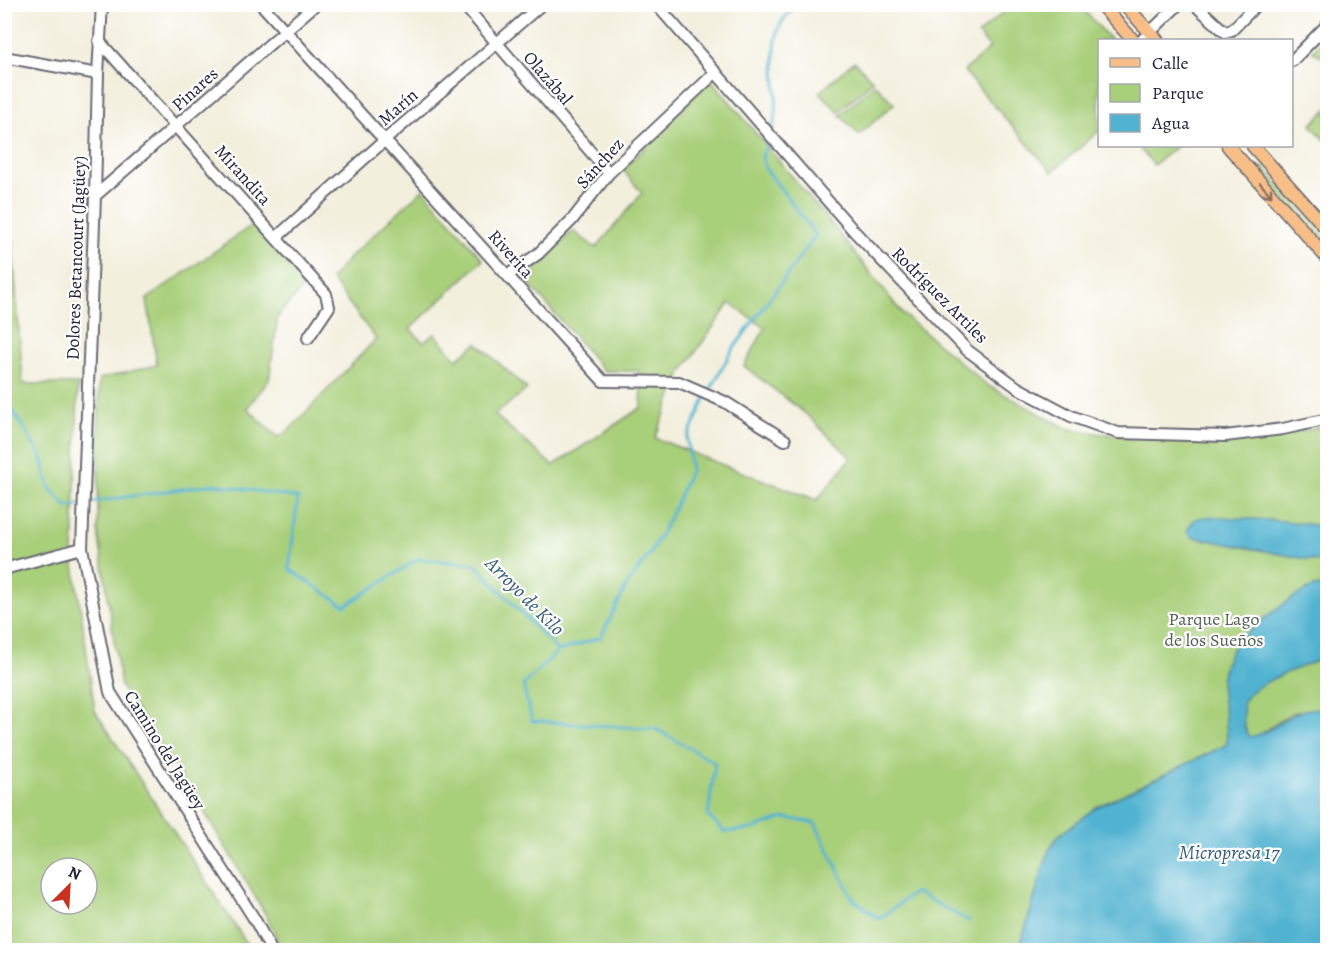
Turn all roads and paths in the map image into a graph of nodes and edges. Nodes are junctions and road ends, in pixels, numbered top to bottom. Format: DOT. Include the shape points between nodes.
graph roads {
  1 [pos="102,4"];
  2 [pos="261,4"];
  3 [pos="316,4"];
  4 [pos="463,4"];
  5 [pos="542,4"];
  6 [pos="657,4"];
  7 [pos="1100,4"];
  8 [pos="1124,4"];
  9 [pos="1179,4"];
  10 [pos="1194,4"];
  11 [pos="1257,4"];
  12 [pos="1328,24"];
  13 [pos="285,31"];
  14 [pos="1150,38"];
  15 [pos="1132,39"];
  16 [pos="99,41"];
  17 [pos="497,44"];
  18 [pos="4,57"];
  19 [pos="1293,60"];
  20 [pos="716,72"];
  21 [pos="98,74"];
  22 [pos="177,127"];
  23 [pos="385,140"];
  24 [pos="1229,147"];
  25 [pos="1254,147"];
  26 [pos="609,173"];
  27 [pos="95,196"];
  28 [pos="1328,230"];
  29 [pos="277,237"];
  30 [pos="1328,259"];
  31 [pos="508,275"];
  32 [pos="308,338"];
  33 [pos="1328,419"];
  34 [pos="785,440"];
  35 [pos="83,512"];
  36 [pos="82,548"];
  37 [pos="4,569"];
  38 [pos="271,951"];
  1 -- 16 [label="street, Dolores Betancourt (Jagüey)"];
  2 -- 13 [label="street, Riverita"];
  3 -- 13 [label="street, Pinares"];
  4 -- 17 [label="street, Olazábal"];
  5 -- 17 [label="street, Marín"];
  6 -- 20 [label="street, Rodríguez Artiles"];
  7 -- 15 [label="main road"];
  8 -- 14 [label="main road"];
  9 -- 14 [label="street"];
  10 -- 11 [label="street" via="1226,32"];
  12 -- 19 [label="street"];
  13 -- 22 [label="street, Pinares"];
  13 -- 23 [label="street, Riverita"];
  16 -- 21 [label="street, Dolores Betancourt (Jagüey)"];
  16 -- 22 [label="street, Mirandita"];
  17 -- 23 [label="street, Marín"];
  17 -- 26 [label="street, Olazábal"];
  18 -- 21 [label="street"];
  20 -- 26 [label="street, Sánchez"];
  20 -- 33 [label="street, Rodríguez Artiles" via="853,230 938,320 967,350 1018,388 1071,416 1118,433 1225,436"];
  21 -- 27 [label="street, Dolores Betancourt (Jagüey)"];
  22 -- 27 [label="street, Pinares"];
  22 -- 29 [label="street, Mirandita"];
  23 -- 29 [label="street, Marín"];
  23 -- 31 [label="street, Riverita"];
  24 -- 30 [label="main road, one-way"];
  25 -- 28 [label="main road"];
  26 -- 31 [label="street, Sánchez" via="572,220 538,254"];
  27 -- 35 [label="street, Dolores Betancourt (Jagüey)"];
  29 -- 32 [label="street, Mirandita" via="326,294 329,307"];
  31 -- 34 [label="street, Riverita" via="603,381 679,382 725,402"];
  35 -- 36 [label="street, Camino del Jagüey"];
  36 -- 37 [label="street"];
  36 -- 38 [label="street, Camino del Jagüey" via="110,692"];
}
